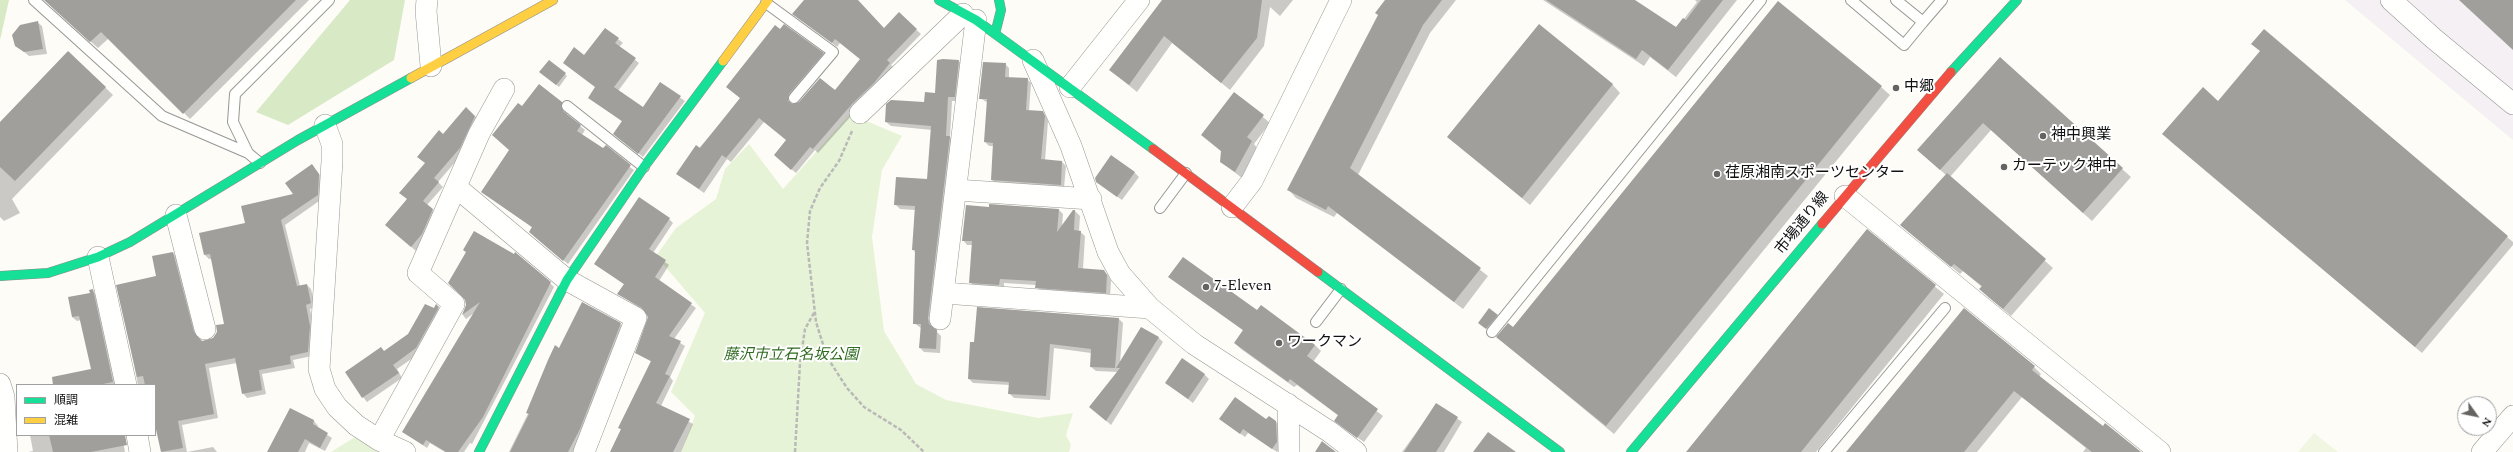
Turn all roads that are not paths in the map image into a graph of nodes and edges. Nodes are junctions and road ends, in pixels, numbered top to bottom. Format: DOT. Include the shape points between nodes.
graph roads {
  1 [pos="34,0"];
  2 [pos="329,0"];
  3 [pos="427,0"];
  4 [pos="552,0"];
  5 [pos="939,0"];
  6 [pos="999,0"];
  7 [pos="1139,0"];
  8 [pos="1341,0"];
  9 [pos="1761,0"];
  10 [pos="1851,0"];
  11 [pos="1896,0"];
  12 [pos="1942,0"];
  13 [pos="2017,0"];
  14 [pos="2391,0"];
  15 [pos="767,1"];
  16 [pos="969,17"];
  17 [pos="1923,22"];
  18 [pos="995,34"];
  19 [pos="1033,60"];
  20 [pos="431,66"];
  21 [pos="1070,87"];
  22 [pos="504,89"];
  23 [pos="794,98"];
  24 [pos="2513,104"];
  25 [pos="567,106"];
  26 [pos="860,113"];
  27 [pos="325,125"];
  28 [pos="248,153"];
  29 [pos="260,163"];
  30 [pos="644,167"];
  31 [pos="1186,173"];
  32 [pos="456,187"];
  33 [pos="956,190"];
  34 [pos="1845,196"];
  35 [pos="1091,199"];
  36 [pos="1160,208"];
  37 [pos="1232,208"];
  38 [pos="176,215"];
  39 [pos="98,257"];
  40 [pos="0,276"];
  41 [pos="567,280"];
  42 [pos="1341,289"];
  43 [pos="944,293"];
  44 [pos="1150,308"];
  45 [pos="1945,308"];
  46 [pos="940,319"];
  47 [pos="1316,322"];
  48 [pos="204,329"];
  49 [pos="1492,332"];
  50 [pos="0,384"];
  51 [pos="126,384"];
  52 [pos="1288,404"];
  53 [pos="2513,416"];
  54 [pos="137,436"];
  55 [pos="379,440"];
  56 [pos="7,452"];
  57 [pos="140,452"];
  58 [pos="405,452"];
  59 [pos="479,452"];
  60 [pos="584,452"];
  61 [pos="1289,452"];
  62 [pos="1356,452"];
  63 [pos="1560,452"];
  64 [pos="1631,452"];
  65 [pos="1824,452"];
  66 [pos="2160,452"];
  67 [pos="2482,452"];
  1 -- 28 [label="lane" via="162,116"];
  2 -- 28 [label="lane" via="234,94 233,122"];
  3 -- 20 [label="street"];
  4 -- 20 [label="street"];
  5 -- 16 [label="street"];
  6 -- 18 [label="street" via="1001,10"];
  7 -- 21 [label="street"];
  8 -- 37 [label="street" via="1252,181"];
  9 -- 49 [label="lane"];
  10 -- 17 [label="lane" via="1904,45"];
  11 -- 17 [label="lane"];
  12 -- 17 [label="lane"];
  13 -- 34 [label="street, 市場通り線" via="1940,83"];
  14 -- 24 [label="street"];
  15 -- 23 [label="lane" via="833,52"];
  15 -- 30 [label="street"];
  16 -- 18 [label="street"];
  16 -- 26 [label="street"];
  16 -- 33 [label="street"];
  18 -- 19 [label="street"];
  19 -- 21 [label="street"];
  19 -- 35 [label="street"];
  20 -- 27 [label="street"];
  21 -- 31 [label="street"];
  22 -- 32 [label="street" via="479,134"];
  25 -- 30 [label="lane"];
  27 -- 29 [label="street"];
  27 -- 55 [label="street" via="332,144 332,161 319,369 325,389 337,407 356,425"];
  28 -- 29 [label="lane"];
  29 -- 38 [label="street"];
  30 -- 41 [label="street"];
  31 -- 36 [label="lane"];
  31 -- 37 [label="street"];
  32 -- 41 [label="street"];
  32 -- 55 [label="street" via="418,274 454,304"];
  33 -- 35 [label="street"];
  33 -- 43 [label="street"];
  34 -- 64 [label="street, 市場通り線"];
  34 -- 66 [label="street"];
  35 -- 44 [label="street" via="1108,252 1120,274"];
  37 -- 42 [label="street"];
  38 -- 39 [label="street"];
  38 -- 48 [label="street"];
  39 -- 40 [label="street" via="48,273"];
  39 -- 51 [label="street"];
  41 -- 59 [label="street"];
  41 -- 60 [label="street" via="636,318"];
  42 -- 47 [label="lane"];
  42 -- 63 [label="street"];
  43 -- 44 [label="street"];
  43 -- 46 [label="street"];
  44 -- 52 [label="street" via="1194,344"];
  45 -- 65 [label="lane"];
  50 -- 56 [label="street" via="4,397"];
  52 -- 61 [label="street"];
  52 -- 62 [label="street"];
  53 -- 67 [label="street"];
  54 -- 57 [label="street"];
  55 -- 58 [label="street"];
}
